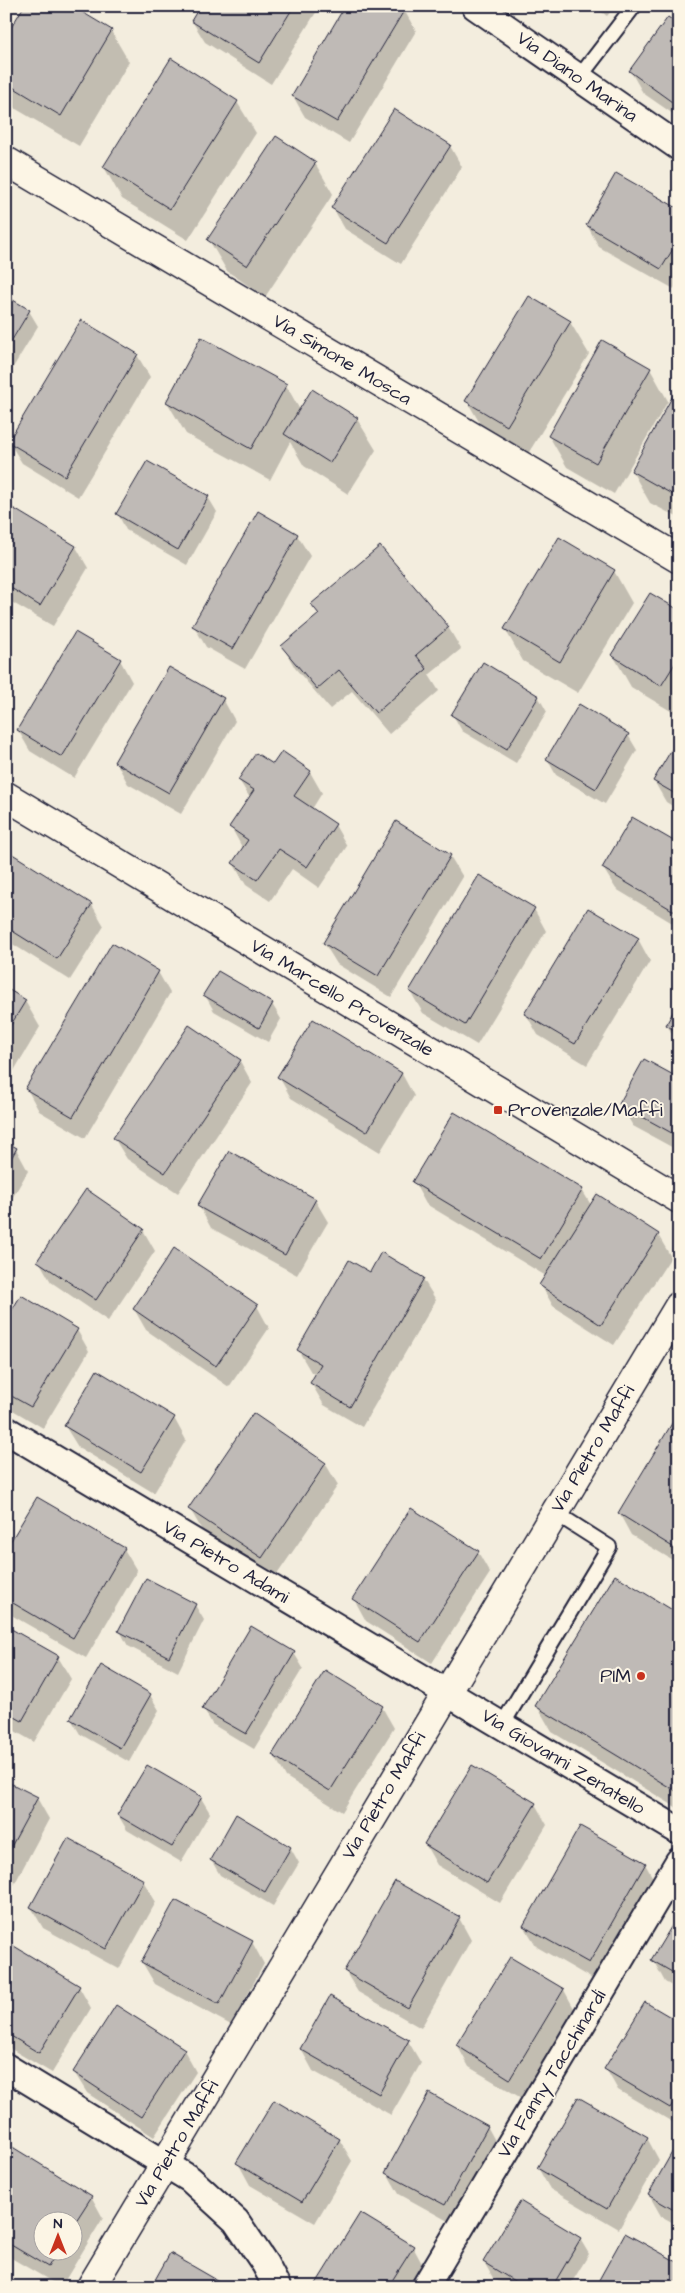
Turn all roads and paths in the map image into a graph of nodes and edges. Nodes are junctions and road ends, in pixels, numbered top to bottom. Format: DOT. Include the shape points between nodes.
graph roads {
  1 [pos="475,6"];
  2 [pos="634,6"];
  3 [pos="578,79"];
  4 [pos="679,147"];
  5 [pos="6,161"];
  6 [pos="679,559"];
  7 [pos="6,796"];
  8 [pos="679,1199"];
  9 [pos="679,1306"];
  10 [pos="6,1430"];
  11 [pos="554,1512"];
  12 [pos="447,1694"];
  13 [pos="502,1724"];
  14 [pos="679,1831"];
  15 [pos="679,1861"];
  16 [pos="6,2067"];
  17 [pos="165,2162"];
  18 [pos="91,2287"];
  19 [pos="277,2287"];
  20 [pos="425,2287"];
  1 -- 3 [label="street, Via Diano Marina"];
  2 -- 3 [label="lane"];
  3 -- 4 [label="street, Via Diano Marina"];
  5 -- 6 [label="street, Via Simone Mosca"];
  7 -- 8 [label="street, Via Marcello Provenzale"];
  9 -- 11 [label="street, Via Pietro Maffi"];
  10 -- 12 [label="street, Via Pietro Adami"];
  11 -- 12 [label="street, Via Pietro Maffi"];
  11 -- 13 [label="lane" via="609,1547"];
  12 -- 13 [label="street, Via Giovanni Zenatello"];
  12 -- 17 [label="street, Via Pietro Maffi"];
  13 -- 14 [label="street, Via Giovanni Zenatello"];
  15 -- 20 [label="street, Via Fanny Tacchinardi"];
  16 -- 17 [label="street"];
  17 -- 18 [label="street, Via Pietro Maffi"];
  17 -- 19 [label="street" via="200,2186 236,2221"];
}
